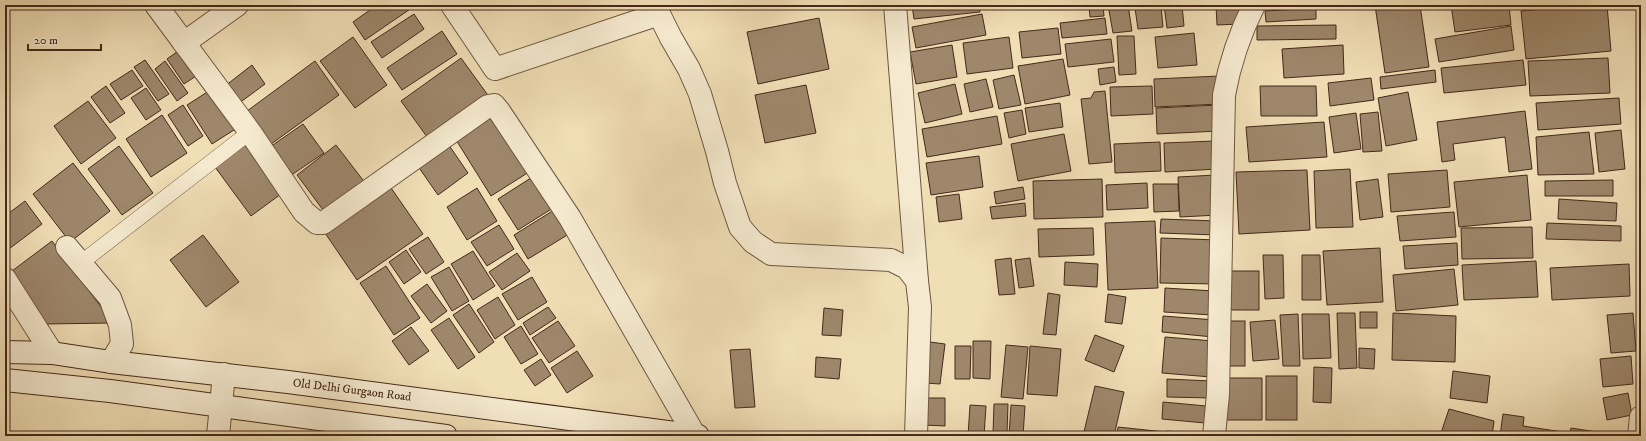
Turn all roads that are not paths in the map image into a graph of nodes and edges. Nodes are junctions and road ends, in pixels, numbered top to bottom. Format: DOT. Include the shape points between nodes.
graph roads {
  1 [pos="156,5"];
  2 [pos="237,5"];
  3 [pos="452,5"];
  4 [pos="895,5"];
  5 [pos="1254,5"];
  6 [pos="659,9"];
  7 [pos="184,43"];
  8 [pos="250,132"];
  9 [pos="75,255"];
  10 [pos="5,279"];
  11 [pos="917,281"];
  12 [pos="5,352"];
  13 [pos="52,353"];
  14 [pos="111,362"];
  15 [pos="224,374"];
  16 [pos="5,380"];
  17 [pos="220,406"];
  18 [pos="1641,417"];
  19 [pos="637,432"];
  20 [pos="218,436"];
  21 [pos="446,436"];
  22 [pos="695,436"];
  23 [pos="698,436"];
  24 [pos="916,436"];
  25 [pos="1214,436"];
  26 [pos="1639,436"];
  1 -- 7 [label="street"];
  2 -- 7 [label="street"];
  3 -- 6 [label="street" via="495,68"];
  4 -- 11 [label="street"];
  5 -- 25 [label="street" via="1229,66 1224,95 1218,394"];
  6 -- 11 [label="street" via="700,94 740,228 753,242 771,254 891,260 907,268"];
  7 -- 8 [label="street"];
  8 -- 9 [label="lane"];
  8 -- 22 [label="street" via="304,212 317,223 323,223 488,106 494,106 570,218"];
  9 -- 14 [label="street" via="110,298 120,325 122,344"];
  10 -- 13 [label="street"];
  11 -- 24 [label="street" via="920,307"];
  12 -- 13 [label="street, Old Delhi Gurgaon Road"];
  13 -- 14 [label="street, Old Delhi Gurgaon Road"];
  14 -- 15 [label="street, Old Delhi Gurgaon Road"];
  15 -- 17 [label="street"];
  15 -- 19 [label="street, Old Delhi Gurgaon Road"];
  16 -- 17 [label="street"];
  17 -- 20 [label="street"];
  17 -- 21 [label="street"];
  18 -- 26 [label="street"];
  19 -- 22 [label="street, Old Delhi Gurgaon Road"];
  22 -- 23 [label="street, Old Delhi Gurgaon Road"];
}
